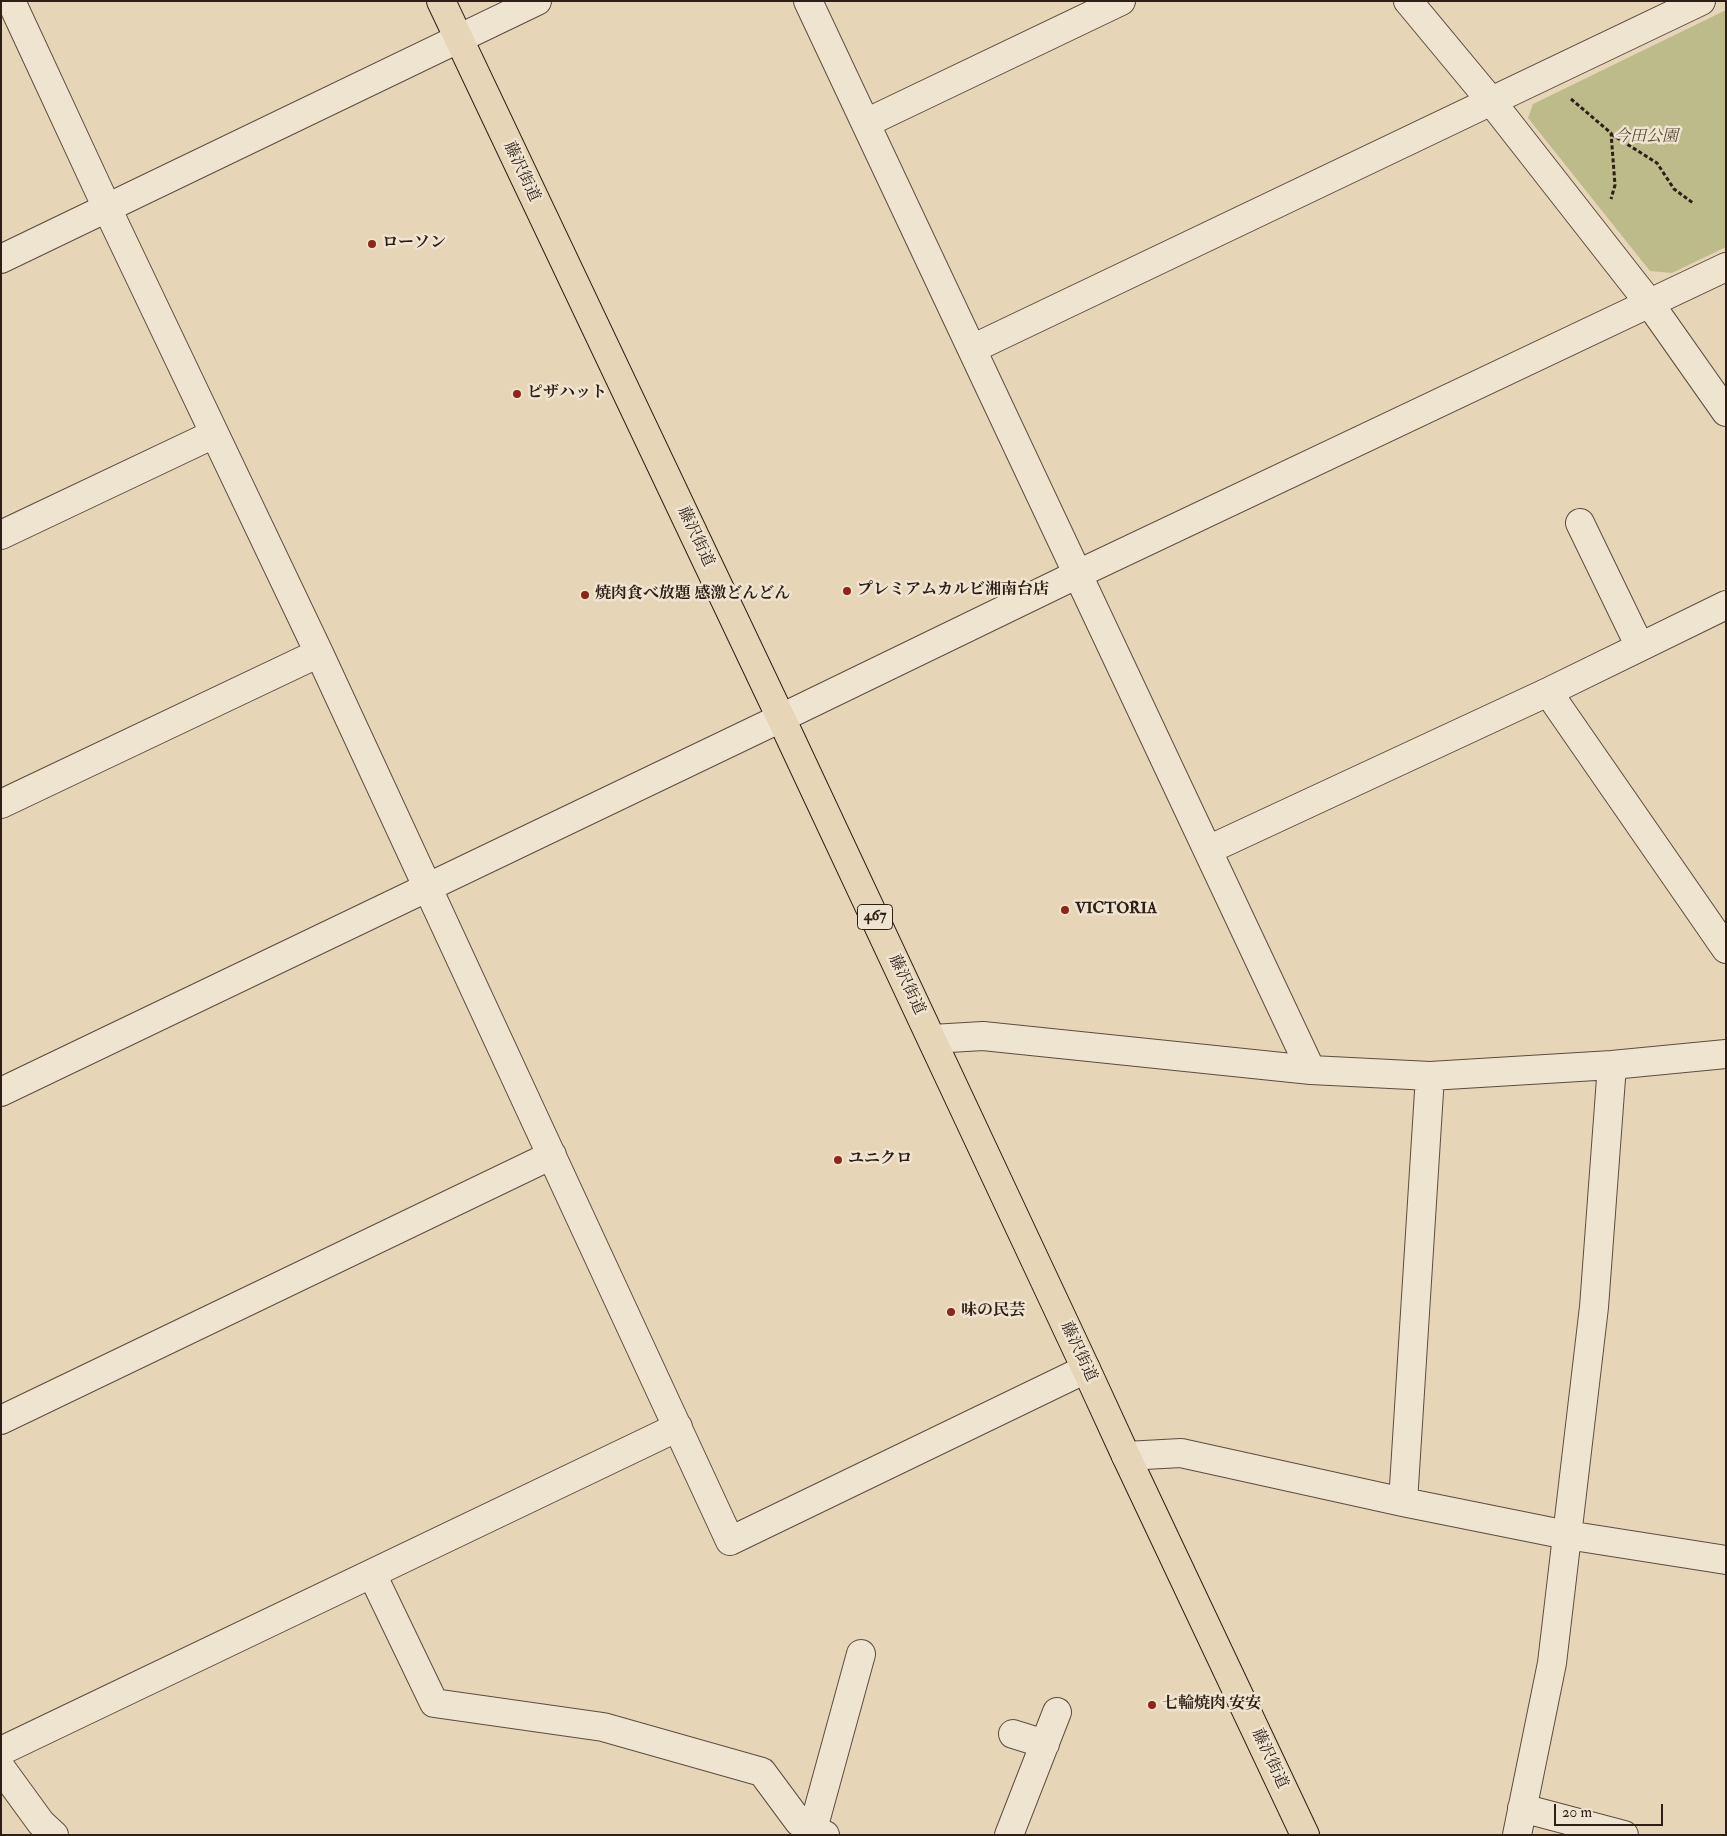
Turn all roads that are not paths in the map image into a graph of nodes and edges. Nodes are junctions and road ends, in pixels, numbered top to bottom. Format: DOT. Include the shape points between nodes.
graph roads {
  1 [pos="11,1"];
  2 [pos="441,1"];
  3 [pos="537,1"];
  4 [pos="808,1"];
  5 [pos="1121,1"];
  6 [pos="1408,1"];
  7 [pos="1701,1"];
  8 [pos="458,38"];
  9 [pos="1491,101"];
  10 [pos="866,123"];
  11 [pos="107,208"];
  12 [pos="1,259"];
  13 [pos="1726,267"];
  14 [pos="1650,304"];
  15 [pos="972,349"];
  16 [pos="1726,412"];
  17 [pos="214,434"];
  18 [pos="1580,522"];
  19 [pos="1,535"];
  20 [pos="1078,574"];
  21 [pos="1726,605"];
  22 [pos="1640,647"];
  23 [pos="320,654"];
  24 [pos="1548,692"];
  25 [pos="781,718"];
  26 [pos="1,804"];
  27 [pos="1208,850"];
  28 [pos="428,888"];
  29 [pos="1726,949"];
  30 [pos="932,1039"];
  31 [pos="1726,1054"];
  32 [pos="1612,1065"];
  33 [pos="1311,1070"];
  34 [pos="1430,1076"];
  35 [pos="1,1092"];
  36 [pos="552,1155"];
  37 [pos="1086,1369"];
  38 [pos="1,1420"];
  39 [pos="678,1427"];
  40 [pos="1126,1456"];
  41 [pos="1403,1502"];
  42 [pos="1567,1535"];
  43 [pos="1726,1560"];
  44 [pos="372,1574"];
  45 [pos="861,1654"];
  46 [pos="1057,1712"];
  47 [pos="1013,1734"];
  48 [pos="1045,1744"];
  49 [pos="1,1751"];
  50 [pos="1,1768"];
  51 [pos="1522,1808"];
  52 [pos="819,1832"];
  53 [pos="54,1835"];
  54 [pos="1009,1835"];
  55 [pos="1305,1835"];
  56 [pos="1517,1835"];
  57 [pos="1624,1835"];
  1 -- 11 [label="street"];
  2 -- 8 [label="highway, 藤沢街道 / 467"];
  3 -- 8 [label="street"];
  4 -- 10 [label="street"];
  5 -- 10 [label="street"];
  6 -- 9 [label="street"];
  7 -- 9 [label="street"];
  8 -- 11 [label="street"];
  8 -- 25 [label="highway, 藤沢街道 / 467"];
  9 -- 14 [label="street"];
  9 -- 15 [label="street"];
  10 -- 15 [label="street"];
  11 -- 12 [label="street"];
  11 -- 17 [label="street"];
  13 -- 14 [label="street"];
  14 -- 16 [label="street"];
  14 -- 20 [label="street"];
  15 -- 20 [label="street"];
  17 -- 19 [label="street"];
  17 -- 23 [label="street"];
  18 -- 22 [label="street"];
  20 -- 25 [label="street"];
  20 -- 27 [label="street"];
  21 -- 22 [label="street"];
  22 -- 24 [label="street"];
  23 -- 26 [label="street"];
  23 -- 28 [label="street"];
  24 -- 27 [label="street"];
  24 -- 29 [label="street"];
  25 -- 28 [label="street"];
  25 -- 30 [label="highway, 藤沢街道 / 467"];
  27 -- 33 [label="street"];
  28 -- 35 [label="street"];
  28 -- 36 [label="street"];
  30 -- 33 [label="street" via="983,1036"];
  30 -- 37 [label="highway, 藤沢街道 / 467"];
  31 -- 32 [label="street"];
  32 -- 34 [label="street"];
  32 -- 42 [label="street" via="1594,1307"];
  33 -- 34 [label="street"];
  34 -- 41 [label="street"];
  36 -- 38 [label="street"];
  36 -- 39 [label="street"];
  37 -- 39 [label="street" via="730,1542"];
  37 -- 40 [label="highway, 藤沢街道 / 467"];
  39 -- 44 [label="street"];
  40 -- 41 [label="street" via="1182,1453"];
  40 -- 55 [label="highway, 藤沢街道 / 467"];
  41 -- 42 [label="street"];
  42 -- 43 [label="street"];
  42 -- 51 [label="street" via="1552,1664"];
  44 -- 49 [label="street"];
  44 -- 52 [label="street" via="434,1703 603,1727 762,1772 799,1822"];
  45 -- 52 [label="street"];
  46 -- 48 [label="street"];
  47 -- 48 [label="street"];
  48 -- 54 [label="street"];
  50 -- 53 [label="street" via="41,1823"];
  51 -- 56 [label="street"];
  51 -- 57 [label="street"];
}
